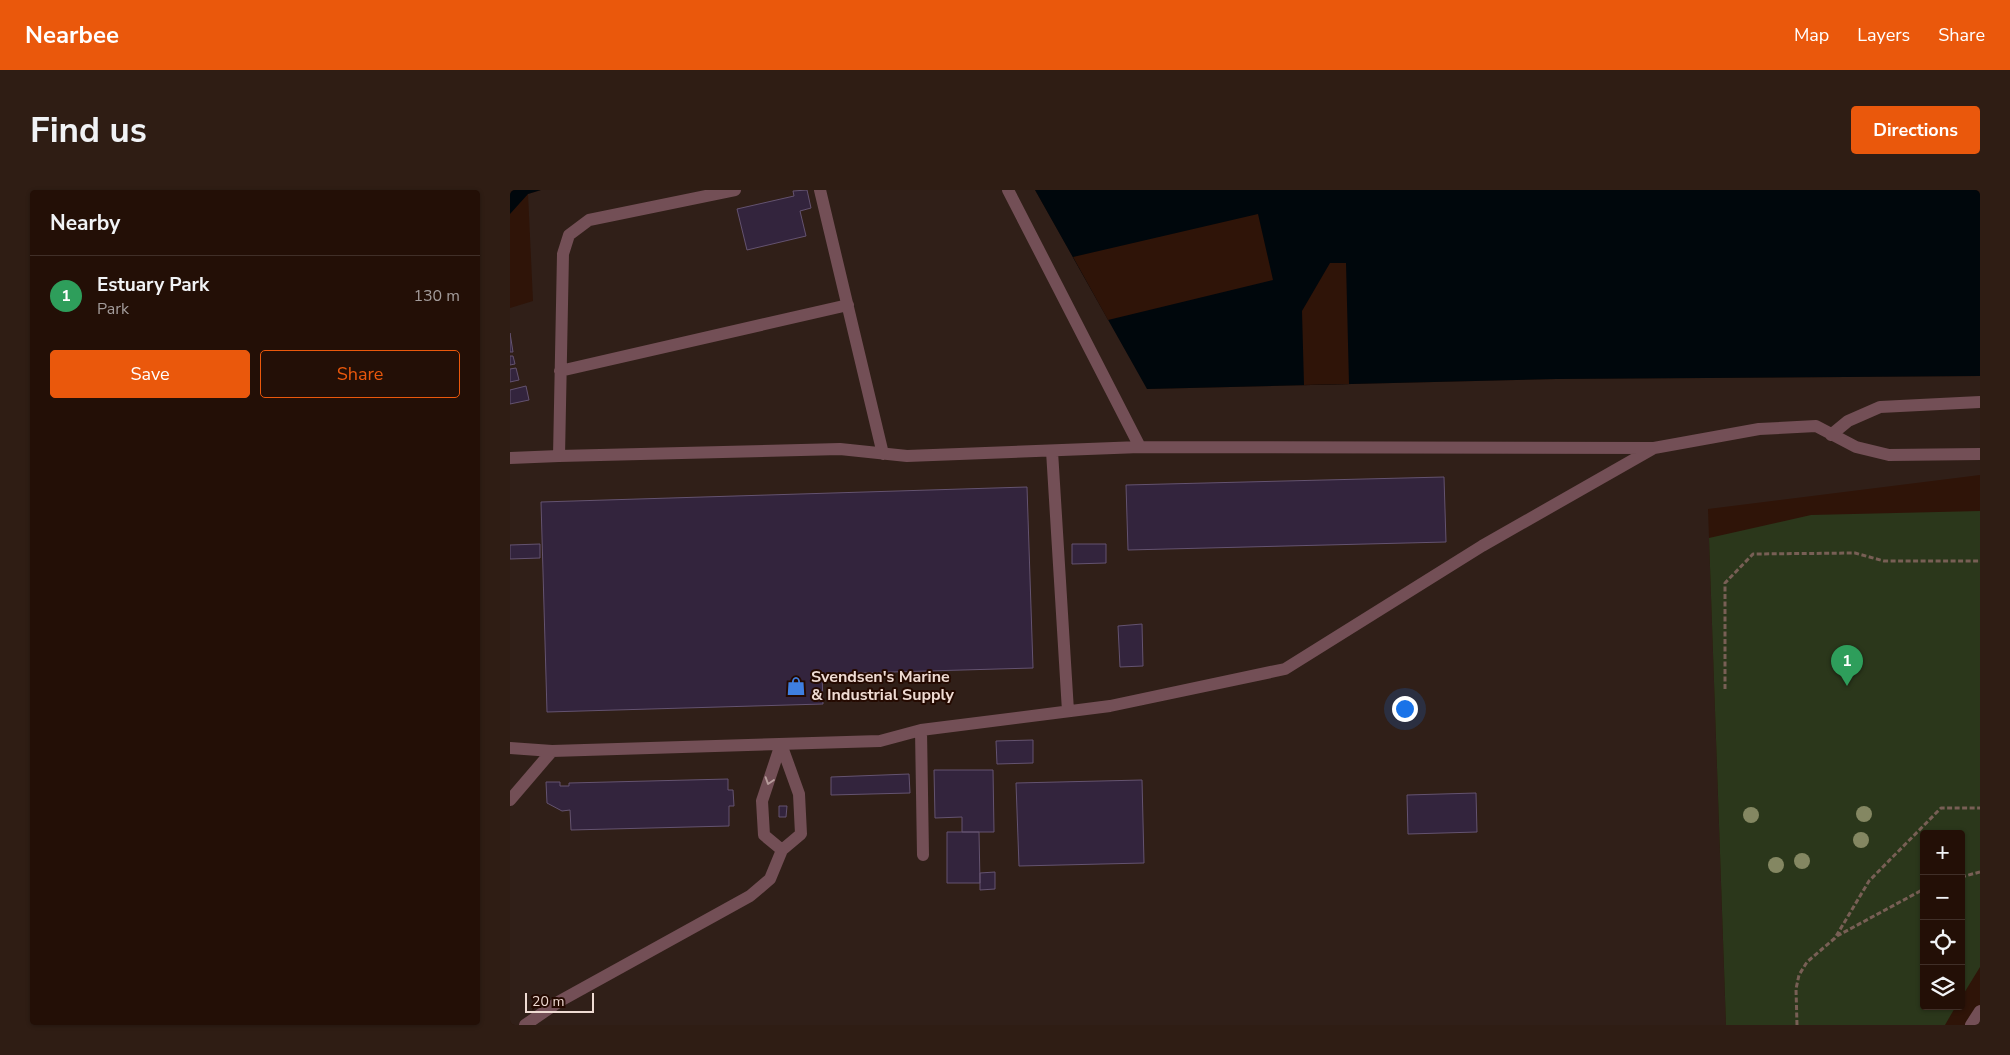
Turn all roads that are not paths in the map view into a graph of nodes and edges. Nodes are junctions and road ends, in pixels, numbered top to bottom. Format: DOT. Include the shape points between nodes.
graph roads {
  1 [pos="735,190"];
  2 [pos="820,190"];
  3 [pos="1008,190"];
  4 [pos="703,193"];
  5 [pos="848,306"];
  6 [pos="560,371"];
  7 [pos="1980,402"];
  8 [pos="1831,434"];
  9 [pos="1140,447"];
  10 [pos="1654,448"];
  11 [pos="1052,451"];
  12 [pos="883,454"];
  13 [pos="1980,454"];
  14 [pos="559,456"];
  15 [pos="510,458"];
  16 [pos="1068,711"];
  17 [pos="921,730"];
  18 [pos="781,744"];
  19 [pos="510,748"];
  20 [pos="552,751"];
  21 [pos="510,800"];
  22 [pos="782,850"];
  23 [pos="923,855"];
  24 [pos="525,1025"];
  1 -- 4 [label="lane"];
  2 -- 5 [label="lane"];
  3 -- 9 [label="lane"];
  4 -- 6 [label="lane" via="589,220 569,235 563,254"];
  5 -- 6 [label="lane"];
  5 -- 12 [label="lane"];
  6 -- 14 [label="lane"];
  7 -- 8 [label="lane" via="1880,407 1848,421"];
  8 -- 10 [label="lane" via="1816,426 1759,429"];
  8 -- 13 [label="lane" via="1856,447 1889,455"];
  9 -- 10 [label="lane"];
  9 -- 11 [label="lane"];
  10 -- 16 [label="lane" via="1482,546 1285,669 1110,706"];
  11 -- 12 [label="lane"];
  11 -- 16 [label="lane"];
  12 -- 14 [label="lane" via="840,450"];
  14 -- 15 [label="lane"];
  16 -- 17 [label="lane"];
  17 -- 18 [label="lane" via="880,741"];
  17 -- 23 [label="lane"];
  18 -- 20 [label="lane"];
  18 -- 22 [label="lane, one-way" via="762,801 764,835"];
  18 -- 22 [label="lane" via="799,794 801,834"];
  19 -- 20 [label="lane"];
  20 -- 21 [label="lane"];
  22 -- 24 [label="lane" via="770,879 750,896 560,1001"];
}
